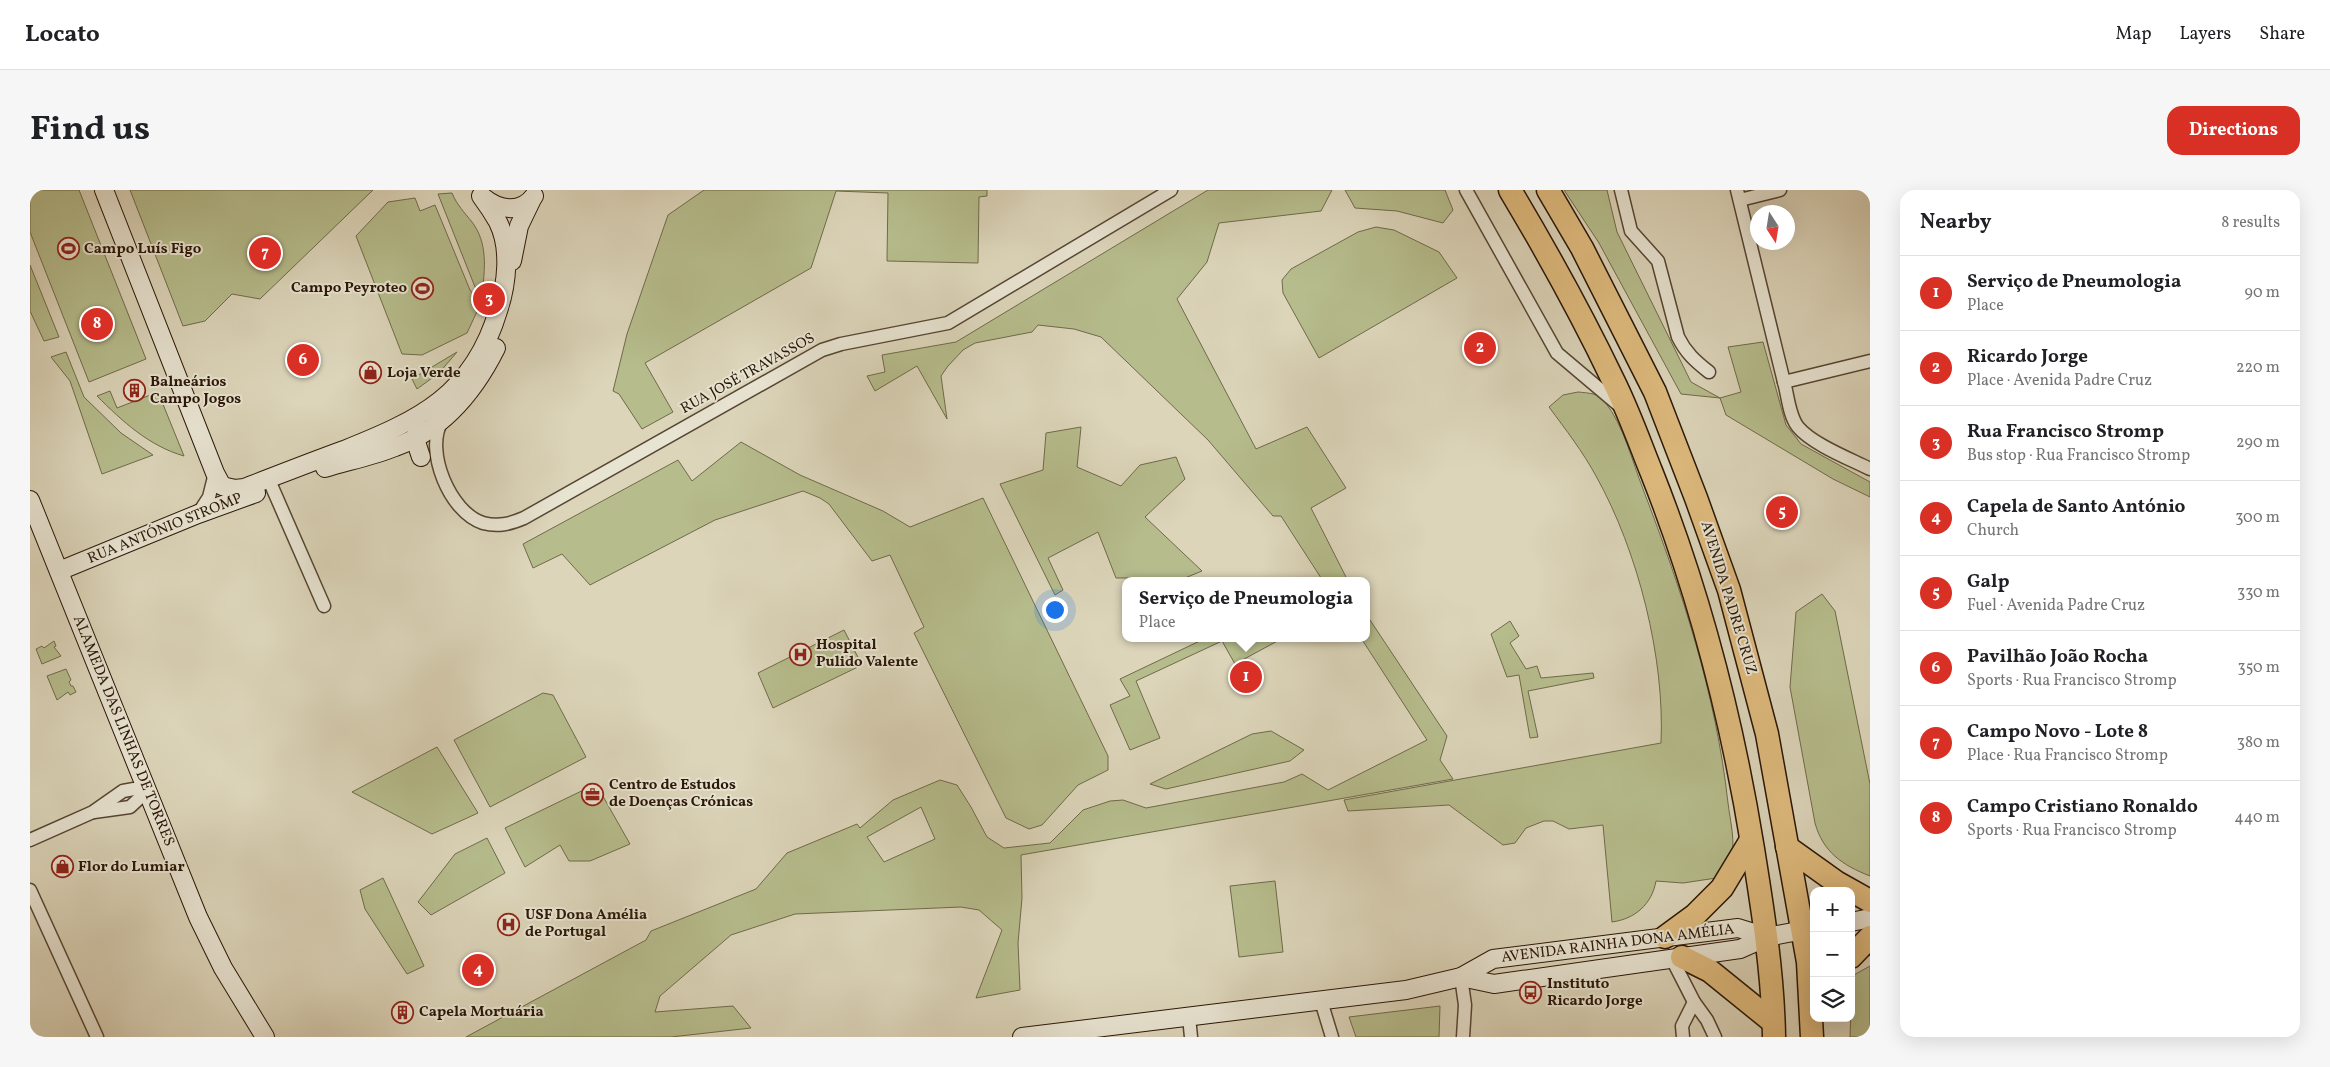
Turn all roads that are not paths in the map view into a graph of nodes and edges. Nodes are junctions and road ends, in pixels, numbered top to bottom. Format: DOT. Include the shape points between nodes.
graph roads {
  1 [pos="104,190"];
  2 [pos="1171,190"];
  3 [pos="1466,190"];
  4 [pos="1510,190"];
  5 [pos="1548,190"];
  6 [pos="1621,190"];
  7 [pos="1780,190"];
  8 [pos="480,193"];
  9 [pos="535,195"];
  10 [pos="1739,195"];
  11 [pos="1870,360"];
  12 [pos="1709,372"];
  13 [pos="1784,382"];
  14 [pos="440,402"];
  15 [pos="1628,413"];
  16 [pos="442,421"];
  17 [pos="415,439"];
  18 [pos="397,447"];
  19 [pos="421,457"];
  20 [pos="1870,469"];
  21 [pos="215,473"];
  22 [pos="441,476"];
  23 [pos="272,487"];
  24 [pos="30,500"];
  25 [pos="198,514"];
  26 [pos="59,571"];
  27 [pos="324,606"];
  28 [pos="147,791"];
  29 [pos="30,840"];
  30 [pos="1752,840"];
  31 [pos="1787,846"];
  32 [pos="30,890"];
  33 [pos="1870,901"];
  34 [pos="1870,918"];
  35 [pos="1855,921"];
  36 [pos="1808,929"];
  37 [pos="1767,937"];
  38 [pos="1870,937"];
  39 [pos="1665,938"];
  40 [pos="1855,953"];
  41 [pos="1677,958"];
  42 [pos="1461,977"];
  43 [pos="1810,985"];
  44 [pos="1321,1001"];
  45 [pos="1694,1002"];
  46 [pos="1189,1017"];
  47 [pos="1812,1022"];
  48 [pos="1774,1030"];
  49 [pos="1076,1034"];
  50 [pos="97,1037"];
  51 [pos="265,1037"];
  52 [pos="1022,1037"];
  53 [pos="1191,1037"];
  54 [pos="1332,1037"];
  55 [pos="1463,1037"];
  56 [pos="1684,1037"];
  57 [pos="1715,1037"];
  58 [pos="1812,1037"];
  1 -- 21 [label="street"];
  2 -- 22 [label="street, RUA JOSÉ TRAVASSOS" via="948,323 822,350 509,524 495,525 468,516"];
  3 -- 15 [label="street, AVENIDA PADRE CRUZ" via="1557,353"];
  4 -- 15 [label="highway, AVENIDA PADRE CRUZ" via="1554,264"];
  5 -- 31 [label="highway, AVENIDA PADRE CRUZ" via="1582,248 1655,392 1696,498 1729,590 1767,734"];
  6 -- 12 [label="street" via="1631,231 1658,261 1681,343 1690,357"];
  7 -- 10 [label="street"];
  8 -- 9 [label="street" via="500,208 523,206"];
  8 -- 14 [label="street" via="498,222 504,244 506,264 502,301 482,352 467,374"];
  9 -- 16 [label="street, RUA ANTÓNIO STROMP" via="516,237 509,302 496,348 478,380 457,408"];
  10 -- 13 [label="street"];
  11 -- 13 [label="street"];
  13 -- 20 [label="street" via="1798,427 1822,444"];
  14 -- 17 [label="street" via="424,420"];
  14 -- 21 [label="street" via="392,431 244,488 222,486"];
  15 -- 30 [label="highway, AVENIDA PADRE CRUZ" via="1666,509 1718,670"];
  16 -- 17 [label="street, RUA ANTÓNIO STROMP"];
  16 -- 22 [label="street, RUA JOSÉ TRAVASSOS" via="435,440"];
  17 -- 18 [label="street, RUA ANTÓNIO STROMP"];
  17 -- 19 [label="street"];
  18 -- 19 [label="street, RUA JOSÉ TRAVASSOS" via="409,449"];
  18 -- 23 [label="street, RUA ANTÓNIO STROMP"];
  19 -- 22 [label="street, RUA JOSÉ TRAVASSOS"];
  21 -- 25 [label="street" via="209,497"];
  23 -- 25 [label="street, RUA ANTÓNIO STROMP"];
  23 -- 27 [label="street"];
  24 -- 26 [label="street, ALAMEDA DAS LINHAS DE TORRES"];
  25 -- 26 [label="street, RUA ANTÓNIO STROMP"];
  26 -- 28 [label="street, ALAMEDA DAS LINHAS DE TORRES"];
  28 -- 29 [label="street" via="124,791 94,812"];
  28 -- 51 [label="street, ALAMEDA DAS LINHAS DE TORRES" via="198,917 223,968"];
  30 -- 37 [label="highway, AVENIDA PADRE CRUZ"];
  30 -- 39 [label="highway" via="1722,888"];
  31 -- 33 [label="highway" via="1836,882"];
  31 -- 36 [label="highway, AVENIDA PADRE CRUZ"];
  32 -- 50 [label="street"];
  34 -- 35 [label="street"];
  36 -- 37 [label="street"];
  36 -- 43 [label="highway, AVENIDA PADRE CRUZ"];
  37 -- 39 [label="street, AVENIDA RAINHA DONA AMÉLIA" via="1738,928"];
  37 -- 41 [label="street, AVENIDA RAINHA DONA AMÉLIA" via="1740,949"];
  37 -- 48 [label="highway, AVENIDA PADRE CRUZ"];
  38 -- 40 [label="highway"];
  39 -- 42 [label="street, AVENIDA RAINHA DONA AMÉLIA" via="1493,960"];
  41 -- 42 [label="street, AVENIDA RAINHA DONA AMÉLIA" via="1494,984"];
  41 -- 45 [label="street"];
  41 -- 48 [label="highway" via="1710,971"];
  42 -- 44 [label="street, AVENIDA RAINHA DONA AMÉLIA" via="1406,990"];
  42 -- 55 [label="street" via="1465,1005"];
  44 -- 46 [label="street, AVENIDA RAINHA DONA AMÉLIA"];
  44 -- 54 [label="street"];
  45 -- 56 [label="street" via="1682,1026"];
  45 -- 57 [label="street"];
  46 -- 49 [label="street, AVENIDA RAINHA DONA AMÉLIA"];
  46 -- 53 [label="street"];
  47 -- 58 [label="highway, AVENIDA PADRE CRUZ"];
  49 -- 52 [label="street, AVENIDA RAINHA DONA AMÉLIA"];
}
